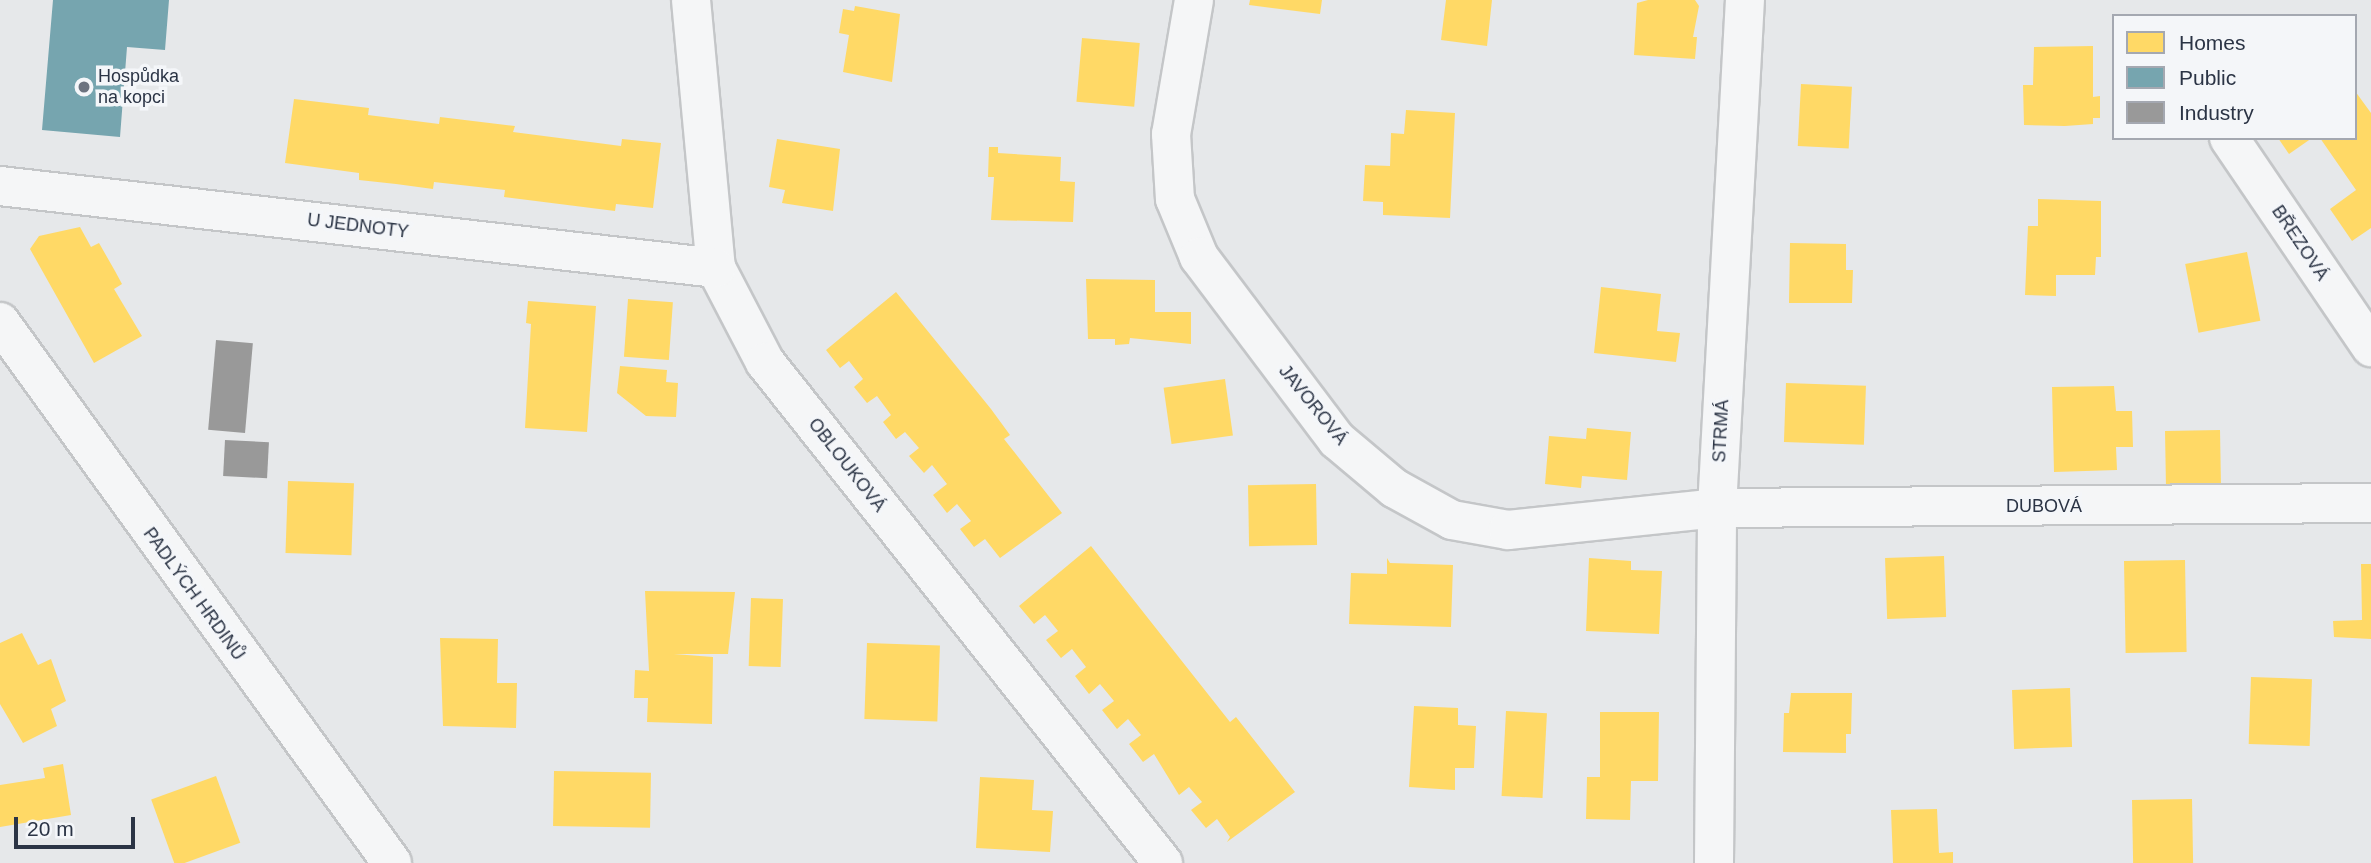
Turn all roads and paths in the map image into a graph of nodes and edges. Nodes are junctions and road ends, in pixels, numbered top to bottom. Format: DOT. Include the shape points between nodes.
graph roads {
  1 [pos="691,0"];
  2 [pos="1194,0"];
  3 [pos="1745,0"];
  4 [pos="2231,140"];
  5 [pos="0,186"];
  6 [pos="716,268"];
  7 [pos="0,322"];
  8 [pos="2371,347"];
  9 [pos="2371,503"];
  10 [pos="1717,508"];
  11 [pos="392,863"];
  12 [pos="1163,863"];
  13 [pos="1714,863"];
  1 -- 6 [label="street, OBLOUKOVÁ"];
  2 -- 10 [label="street, JAVOROVÁ" via="1171,134 1175,200 1199,257 1337,440 1394,488 1452,520 1508,530"];
  3 -- 10 [label="street, STRMÁ"];
  4 -- 8 [label="street, BŘEZOVÁ"];
  5 -- 6 [label="street, U JEDNOTY"];
  6 -- 12 [label="street, OBLOUKOVÁ" via="765,362"];
  7 -- 11 [label="street, PADLÝCH HRDINŮ"];
  9 -- 10 [label="street, DUBOVÁ"];
  10 -- 13 [label="street, STRMÁ"];
}
